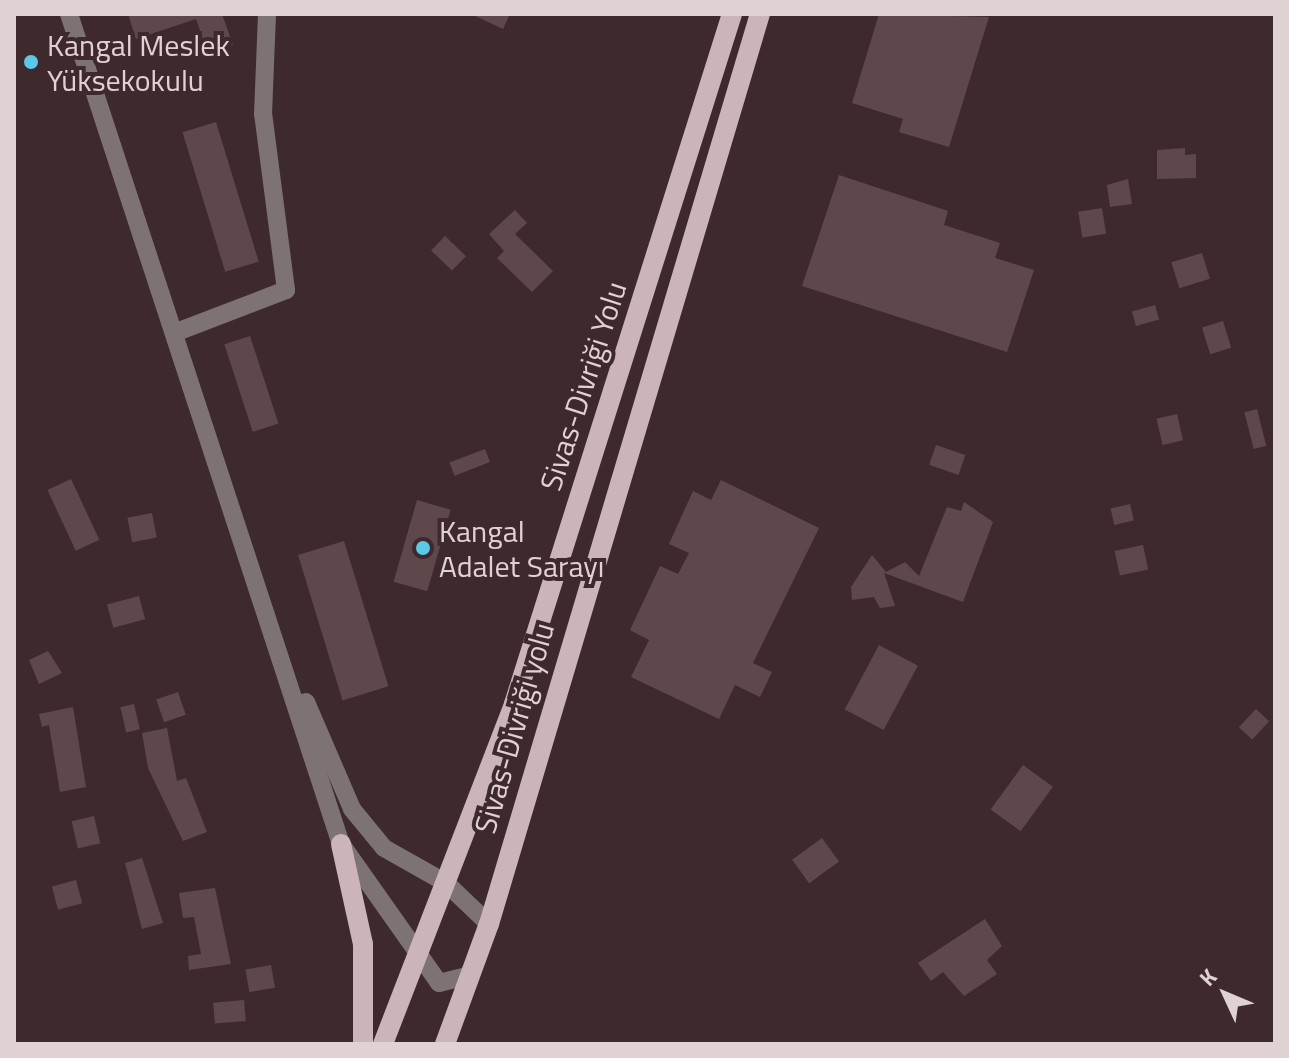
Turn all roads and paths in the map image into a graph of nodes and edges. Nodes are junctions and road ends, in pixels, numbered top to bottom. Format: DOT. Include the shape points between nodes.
graph roads {
  1 [pos="69,14"];
  2 [pos="267,14"];
  3 [pos="732,14"];
  4 [pos="760,14"];
  5 [pos="174,333"];
  6 [pos="258,589"];
  7 [pos="341,844"];
  8 [pos="446,883"];
  9 [pos="489,924"];
  10 [pos="416,960"];
  11 [pos="470,975"];
  12 [pos="363,1044"];
  13 [pos="383,1044"];
  14 [pos="445,1044"];
  1 -- 5 [label="street"];
  2 -- 5 [label="street" via="263,114 286,290"];
  3 -- 8 [label="main road, Sivas-Divriği Yolu" via="514,704"];
  4 -- 9 [label="main road, Sivas-Divriği yolu"];
  5 -- 6 [label="street"];
  6 -- 7 [label="street"];
  6 -- 8 [label="street" via="352,809 384,848"];
  7 -- 10 [label="street"];
  7 -- 12 [label="main road" via="363,944"];
  8 -- 9 [label="street"];
  8 -- 10 [label="main road, Sivas-Divriği Yolu"];
  9 -- 11 [label="main road, Sivas-Divriği yolu"];
  10 -- 11 [label="street" via="439,983"];
  10 -- 13 [label="main road, Sivas-Divriği Yolu"];
  11 -- 14 [label="main road, Sivas-Divriği yolu"];
}
